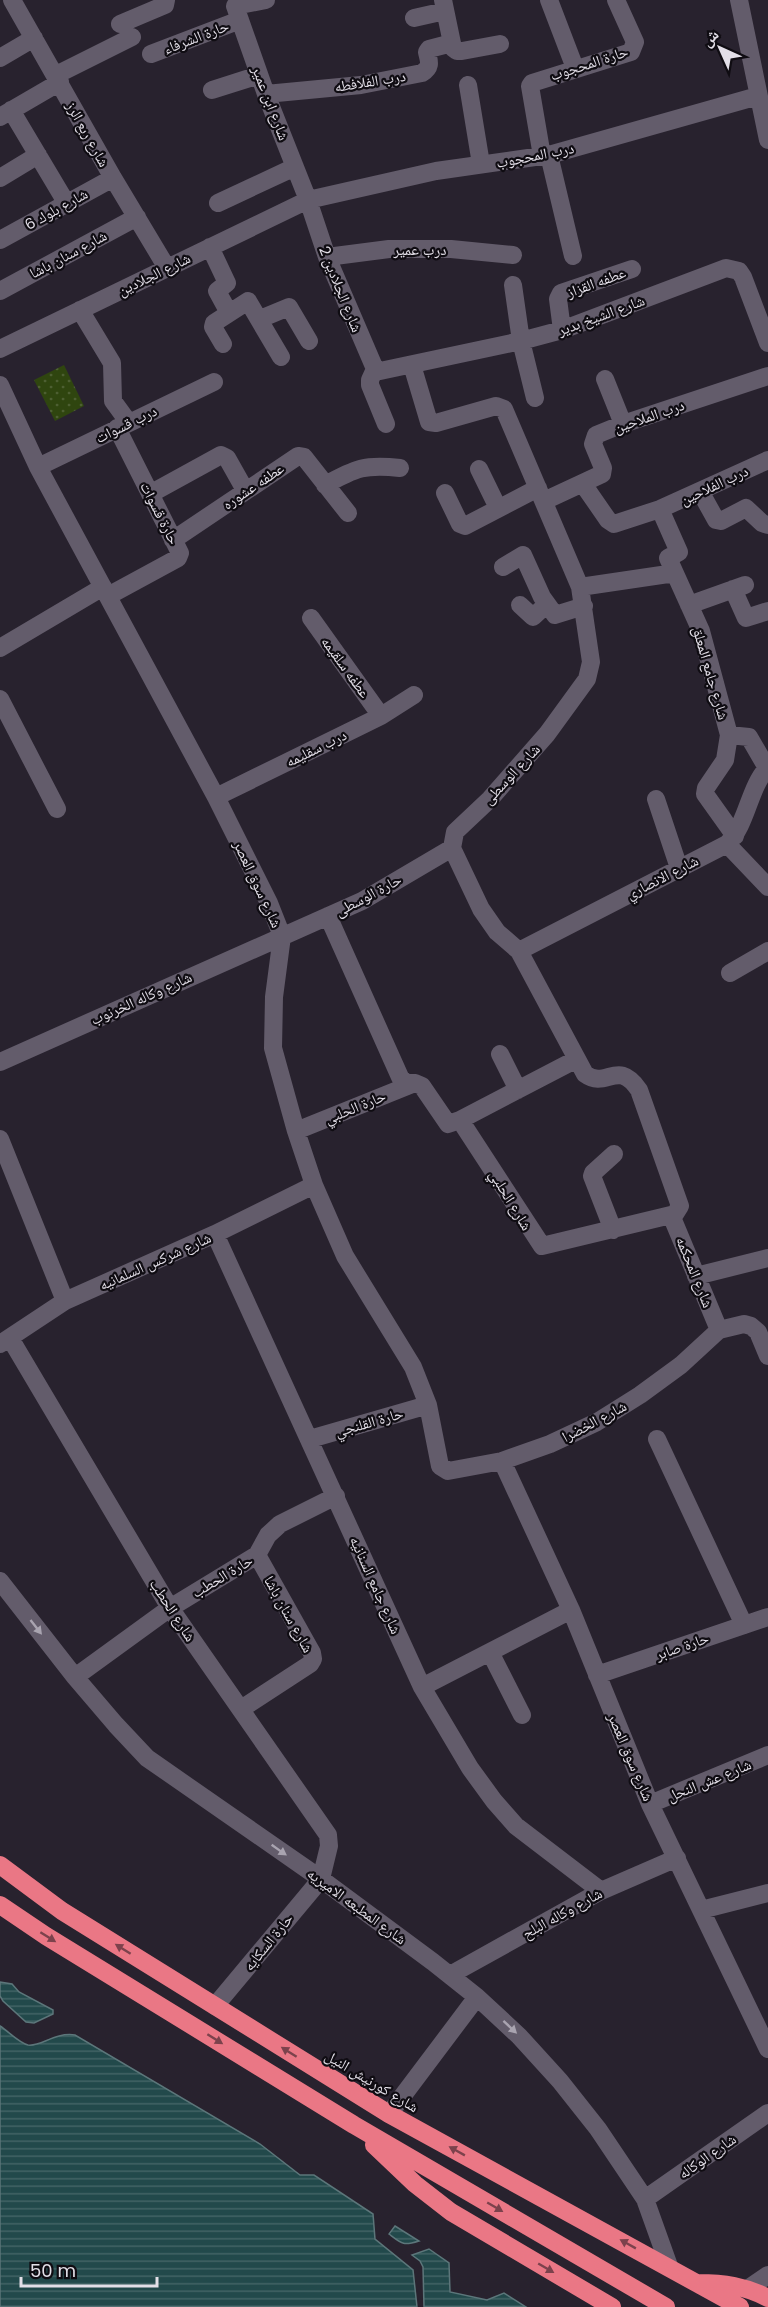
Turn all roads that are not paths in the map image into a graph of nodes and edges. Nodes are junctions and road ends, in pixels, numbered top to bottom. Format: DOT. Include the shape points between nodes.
graph roads {
  1 [pos="12,0"];
  2 [pos="166,0"];
  3 [pos="266,0"];
  4 [pos="549,0"];
  5 [pos="616,0"];
  6 [pos="739,0"];
  7 [pos="444,5"];
  8 [pos="237,13"];
  9 [pos="414,18"];
  10 [pos="34,38"];
  11 [pos="452,44"];
  12 [pos="500,44"];
  13 [pos="152,54"];
  14 [pos="0,58"];
  15 [pos="575,68"];
  16 [pos="259,75"];
  17 [pos="58,79"];
  18 [pos="468,86"];
  19 [pos="212,90"];
  20 [pos="266,94"];
  21 [pos="758,96"];
  22 [pos="6,114"];
  23 [pos="768,140"];
  24 [pos="38,155"];
  25 [pos="545,156"];
  26 [pos="481,164"];
  27 [pos="296,167"];
  28 [pos="0,178"];
  29 [pos="113,178"];
  30 [pos="308,200"];
  31 [pos="218,203"];
  32 [pos="67,204"];
  33 [pos="137,217"];
  34 [pos="0,240"];
  35 [pos="210,247"];
  36 [pos="513,255"];
  37 [pos="573,256"];
  38 [pos="327,257"];
  39 [pos="167,267"];
  40 [pos="632,269"];
  41 [pos="513,285"];
  42 [pos="0,291"];
  43 [pos="80,310"];
  44 [pos="229,313"];
  45 [pos="260,319"];
  46 [pos="562,330"];
  47 [pos="309,341"];
  48 [pos="521,341"];
  49 [pos="768,343"];
  50 [pos="222,344"];
  51 [pos="0,349"];
  52 [pos="281,357"];
  53 [pos="412,365"];
  54 [pos="379,370"];
  55 [pos="768,376"];
  56 [pos="606,379"];
  57 [pos="214,382"];
  58 [pos="0,385"];
  59 [pos="535,398"];
  60 [pos="386,424"];
  61 [pos="622,424"];
  62 [pos="123,426"];
  63 [pos="768,460"];
  64 [pos="38,467"];
  65 [pos="400,468"];
  66 [pos="479,469"];
  67 [pos="583,484"];
  68 [pos="325,485"];
  69 [pos="245,490"];
  70 [pos="700,491"];
  71 [pos="445,493"];
  72 [pos="150,494"];
  73 [pos="541,494"];
  74 [pos="498,508"];
  75 [pos="660,509"];
  76 [pos="348,513"];
  77 [pos="768,525"];
  78 [pos="173,540"];
  79 [pos="503,567"];
  80 [pos="675,573"];
  81 [pos="580,587"];
  82 [pos="105,592"];
  83 [pos="547,604"];
  84 [pos="520,605"];
  85 [pos="689,605"];
  86 [pos="584,606"];
  87 [pos="768,611"];
  88 [pos="312,618"];
  89 [pos="0,648"];
  90 [pos="414,695"];
  91 [pos="0,699"];
  92 [pos="381,716"];
  93 [pos="729,735"];
  94 [pos="767,768"];
  95 [pos="216,797"];
  96 [pos="656,800"];
  97 [pos="57,809"];
  98 [pos="731,840"];
  99 [pos="452,848"];
  100 [pos="680,868"];
  101 [pos="764,874"];
  102 [pos="328,916"];
  103 [pos="282,936"];
  104 [pos="519,951"];
  105 [pos="768,951"];
  106 [pos="730,973"];
  107 [pos="500,1054"];
  108 [pos="577,1059"];
  109 [pos="0,1062"];
  110 [pos="415,1083"];
  111 [pos="518,1090"];
  112 [pos="460,1120"];
  113 [pos="296,1131"];
  114 [pos="0,1138"];
  115 [pos="614,1154"];
  116 [pos="314,1185"];
  117 [pos="676,1210"];
  118 [pos="613,1230"];
  119 [pos="215,1234"];
  120 [pos="768,1258"];
  121 [pos="696,1276"];
  122 [pos="65,1301"];
  123 [pos="719,1330"];
  124 [pos="5,1341"];
  125 [pos="768,1356"];
  126 [pos="428,1405"];
  127 [pos="310,1439"];
  128 [pos="657,1439"];
  129 [pos="502,1461"];
  130 [pos="448,1471"];
  131 [pos="336,1496"];
  132 [pos="257,1555"];
  133 [pos="0,1581"];
  134 [pos="170,1608"];
  135 [pos="571,1610"];
  136 [pos="768,1617"];
  137 [pos="744,1625"];
  138 [pos="490,1652"];
  139 [pos="597,1675"];
  140 [pos="75,1677"];
  141 [pos="422,1687"];
  142 [pos="241,1709"];
  143 [pos="522,1715"];
  144 [pos="768,1755"];
  145 [pos="650,1804"];
  146 [pos="677,1858"];
  147 [pos="0,1865"];
  148 [pos="321,1879"];
  149 [pos="601,1891"];
  150 [pos="768,1893"];
  151 [pos="0,1905"];
  152 [pos="701,1910"];
  153 [pos="450,1975"];
  154 [pos="477,1997"];
  155 [pos="216,2006"];
  156 [pos="768,2049"];
  157 [pos="768,2113"];
  158 [pos="389,2114"];
  159 [pos="354,2125"];
  160 [pos="645,2199"];
  161 [pos="669,2266"];
  162 [pos="768,2275"];
  163 [pos="698,2283"];
  164 [pos="749,2288"];
  165 [pos="768,2298"];
  166 [pos="612,2307"];
  167 [pos="666,2307"];
  168 [pos="740,2307"];
  1 -- 10 [label="street, شارع ربع الرز"];
  2 -- 17 [label="street" via="165,5"];
  3 -- 8 [label="street, حارة الشرفاء"];
  4 -- 15 [label="street"];
  5 -- 15 [label="street, حارة المحجوب" via="635,42 633,49"];
  6 -- 21 [label="street"];
  7 -- 9 [label="street"];
  7 -- 11 [label="street"];
  8 -- 13 [label="street, حارة الشرفاء"];
  8 -- 16 [label="street, شارع ابن عمير"];
  10 -- 14 [label="street"];
  10 -- 17 [label="street, شارع ربع الرز"];
  11 -- 12 [label="street" via="457,51"];
  11 -- 20 [label="street, درب الفلافطه" via="428,50 430,63 422,73 361,85"];
  15 -- 25 [label="street, حارة المحجوب" via="535,80 530,86"];
  16 -- 19 [label="street"];
  16 -- 20 [label="street, شارع ابن عمير"];
  17 -- 22 [label="street"];
  17 -- 29 [label="street, شارع ربع الرز"];
  18 -- 26 [label="street"];
  20 -- 27 [label="street, شارع ابن عمير"];
  21 -- 23 [label="street"];
  21 -- 25 [label="street, درب المحجوب"];
  22 -- 24 [label="street"];
  24 -- 28 [label="street"];
  24 -- 32 [label="street"];
  25 -- 26 [label="street, درب المحجوب"];
  25 -- 37 [label="street"];
  26 -- 30 [label="street, درب المحجوب"];
  27 -- 30 [label="street, شارع ابن عمير"];
  27 -- 31 [label="street"];
  29 -- 32 [label="street, شارع بلوك 6"];
  29 -- 33 [label="street, شارع ربع الرز"];
  30 -- 35 [label="street, شارع الجلادين"];
  30 -- 38 [label="street, شارع الجلادين 2"];
  32 -- 34 [label="street, شارع بلوك 6"];
  33 -- 39 [label="street, شارع ربع الرز"];
  33 -- 42 [label="street, شارع سنان باشا"];
  35 -- 39 [label="street, شارع الجلادين"];
  35 -- 44 [label="street" via="227,283 217,292"];
  36 -- 38 [label="street, درب عمير" via="399,249"];
  38 -- 54 [label="street, شارع الجلادين 2"];
  39 -- 43 [label="street, شارع الجلادين"];
  40 -- 46 [label="street, عطفه القزاز" via="561,293 558,299"];
  41 -- 48 [label="street"];
  43 -- 51 [label="street, شارع الجلادين"];
  43 -- 62 [label="street, حارة قسوات" via="112,363 113,400"];
  44 -- 45 [label="street" via="248,301"];
  44 -- 50 [label="street" via="213,325"];
  45 -- 47 [label="street" via="289,307"];
  45 -- 52 [label="street"];
  46 -- 48 [label="street, شارع الشيخ بدير"];
  46 -- 49 [label="street, شارع الشيخ بدير" via="732,268 742,277"];
  48 -- 53 [label="street, شارع الشيخ بدير"];
  48 -- 59 [label="street"];
  53 -- 54 [label="street, شارع الشيخ بدير"];
  53 -- 73 [label="street, شارع الوسطى" via="429,422 496,406 504,409"];
  54 -- 60 [label="street" via="370,385"];
  55 -- 61 [label="street, درب الملاحين"];
  56 -- 61 [label="street"];
  57 -- 62 [label="street, درب قسوات"];
  58 -- 64 [label="street, شارع سوق العصر"];
  61 -- 67 [label="street, درب الملاحين" via="594,438 603,471"];
  62 -- 64 [label="street, درب قسوات"];
  62 -- 72 [label="street, حارة قسوات"];
  63 -- 70 [label="street, درب الفلاحين"];
  64 -- 82 [label="street, شارع سوق العصر"];
  65 -- 68 [label="street" via="373,465 347,472"];
  66 -- 74 [label="street"];
  67 -- 73 [label="street, درب الملاحين"];
  67 -- 75 [label="street, درب الفلاحين" via="611,523"];
  68 -- 69 [label="street, عطفه عشوره" via="304,457 298,456"];
  68 -- 76 [label="street, عطفه عشوره"];
  69 -- 72 [label="street" via="227,458 221,455"];
  69 -- 78 [label="street, عطفه عشوره"];
  70 -- 75 [label="street, درب الفلاحين"];
  70 -- 77 [label="street" via="716,520 746,508"];
  71 -- 74 [label="street, درب الملاحين" via="462,526"];
  72 -- 78 [label="street, حارة قسوات"];
  73 -- 74 [label="street, درب الملاحين"];
  73 -- 81 [label="street, شارع الوسطى"];
  75 -- 80 [label="street" via="679,552 668,558"];
  78 -- 82 [label="street, حارة قسوات" via="180,553 178,558"];
  79 -- 83 [label="street" via="523,555"];
  80 -- 81 [label="street"];
  80 -- 85 [label="street, شارع جامع المعلق"];
  81 -- 86 [label="street, شارع الوسطى"];
  82 -- 89 [label="street"];
  82 -- 95 [label="street, شارع سوق العصر"];
  83 -- 84 [label="street" via="533,617"];
  83 -- 86 [label="street" via="556,616"];
  85 -- 87 [label="street" via="739,587 746,618"];
  85 -- 93 [label="street, شارع جامع المعلق" via="701,631"];
  86 -- 99 [label="street, شارع الوسطى" via="591,662 587,679 547,734 455,832"];
  88 -- 92 [label="street, عطفه سلقيمه"];
  90 -- 92 [label="street, درب سقليمه"];
  91 -- 97 [label="street"];
  92 -- 95 [label="street, درب سقليمه"];
  93 -- 94 [label="street" via="749,737"];
  93 -- 98 [label="street, شارع جامع المعلق" via="725,760 705,794"];
  94 -- 98 [label="street"];
  95 -- 103 [label="street, شارع سوق العصر"];
  96 -- 100 [label="street"];
  98 -- 100 [label="street, شارع الانصاري"];
  98 -- 101 [label="street"];
  99 -- 102 [label="street, حارة الوسطى" via="362,901"];
  99 -- 104 [label="street" via="481,909 497,932"];
  100 -- 104 [label="street, شارع الانصاري"];
  102 -- 103 [label="street, حارة الوسطى"];
  102 -- 110 [label="street" via="400,1077 406,1083"];
  103 -- 109 [label="street, شارع وكاله الخرنوب"];
  103 -- 113 [label="street, شارع سوق العصر" via="273,997 273,1048"];
  104 -- 108 [label="street"];
  105 -- 106 [label="street"];
  107 -- 111 [label="street"];
  108 -- 111 [label="street"];
  108 -- 117 [label="street" via="592,1079 626,1076 639,1090"];
  110 -- 112 [label="street" via="424,1089 447,1123"];
  110 -- 113 [label="street, حارة الحلبي"];
  111 -- 112 [label="street"];
  112 -- 118 [label="street, شارع الحلبي" via="540,1245 546,1247"];
  113 -- 116 [label="street, شارع سوق العصر"];
  114 -- 122 [label="street"];
  115 -- 118 [label="street" via="592,1176"];
  116 -- 119 [label="street, شارع شركس السلمانيه"];
  116 -- 126 [label="street, شارع سوق العصر" via="345,1256 413,1367"];
  117 -- 118 [label="street, شارع الحلبي"];
  117 -- 121 [label="street, شارع المحكمه"];
  119 -- 122 [label="street, شارع شركس السلمانيه"];
  119 -- 127 [label="street, شارع جامع السنانيه"];
  120 -- 121 [label="street"];
  121 -- 123 [label="street, شارع المحكمه"];
  122 -- 124 [label="street, شارع شركس السلمانيه"];
  123 -- 125 [label="street" via="744,1323 751,1326 758,1332"];
  123 -- 129 [label="street, شارع الخضرا" via="681,1365 605,1417 550,1444"];
  124 -- 134 [label="street, شارع الحطب"];
  126 -- 127 [label="street, حارة القلنجي"];
  126 -- 130 [label="street, شارع سوق العصر" via="439,1463"];
  127 -- 131 [label="street, شارع جامع السنانيه"];
  128 -- 137 [label="street"];
  129 -- 130 [label="street, شارع الخضرا"];
  129 -- 135 [label="street, شارع سوق العصر"];
  131 -- 132 [label="street, حارة الحطب" via="273,1530"];
  131 -- 141 [label="street, شارع جامع السنانيه"];
  132 -- 134 [label="street, حارة الحطب"];
  132 -- 142 [label="street, شارع سنان باشا" via="313,1659"];
  133 -- 140 [label="street, شارع المطبعه الاميريه, one-way"];
  134 -- 140 [label="street, حارة الحطب"];
  134 -- 142 [label="street, شارع الحطب"];
  135 -- 138 [label="street"];
  135 -- 139 [label="street, شارع سوق العصر"];
  136 -- 137 [label="street, حارة صابر"];
  137 -- 139 [label="street, حارة صابر"];
  138 -- 141 [label="street"];
  138 -- 143 [label="street"];
  139 -- 145 [label="street, شارع سوق العصر"];
  140 -- 148 [label="street, شارع المطبعه الاميريه, one-way" via="147,1758"];
  141 -- 149 [label="street, شارع جامع السنانيه" via="470,1768 516,1826"];
  142 -- 148 [label="street, شارع الحطب" via="328,1835"];
  144 -- 145 [label="street, شارع عش النحل"];
  145 -- 146 [label="street, شارع سوق العصر"];
  146 -- 149 [label="street, شارع وكاله البلح"];
  146 -- 152 [label="street, شارع سوق العصر"];
  155 -- 147 [label="highway, شارع كورنيش النيل, one-way" via="63,1911"];
  148 -- 153 [label="street, شارع المطبعه الاميريه"];
  148 -- 155 [label="street, حارة السكايه"];
  149 -- 153 [label="street, شارع وكاله البلح"];
  150 -- 152 [label="street"];
  151 -- 159 [label="highway, one-way"];
  152 -- 156 [label="street, شارع سوق العصر"];
  153 -- 154 [label="street, شارع المطبعه الاميريه"];
  154 -- 158 [label="street"];
  154 -- 160 [label="street, شارع المطبعه الاميريه, one-way" via="560,2081"];
  158 -- 155 [label="highway, شارع كورنيش النيل, one-way"];
  157 -- 160 [label="street, شارع الوكاله"];
  161 -- 158 [label="highway, شارع كورنيش النيل, one-way"];
  159 -- 166 [label="highway, one-way" via="415,2184 452,2212"];
  159 -- 167 [label="highway, one-way"];
  160 -- 161 [label="street, شارع المطبعه الاميريه"];
  161 -- 163 [label="highway, شارع كورنيش النيل"];
  162 -- 164 [label="street"];
  163 -- 164 [label="highway"];
  163 -- 168 [label="highway, شارع كورنيش النيل"];
  164 -- 165 [label="highway"];
}
